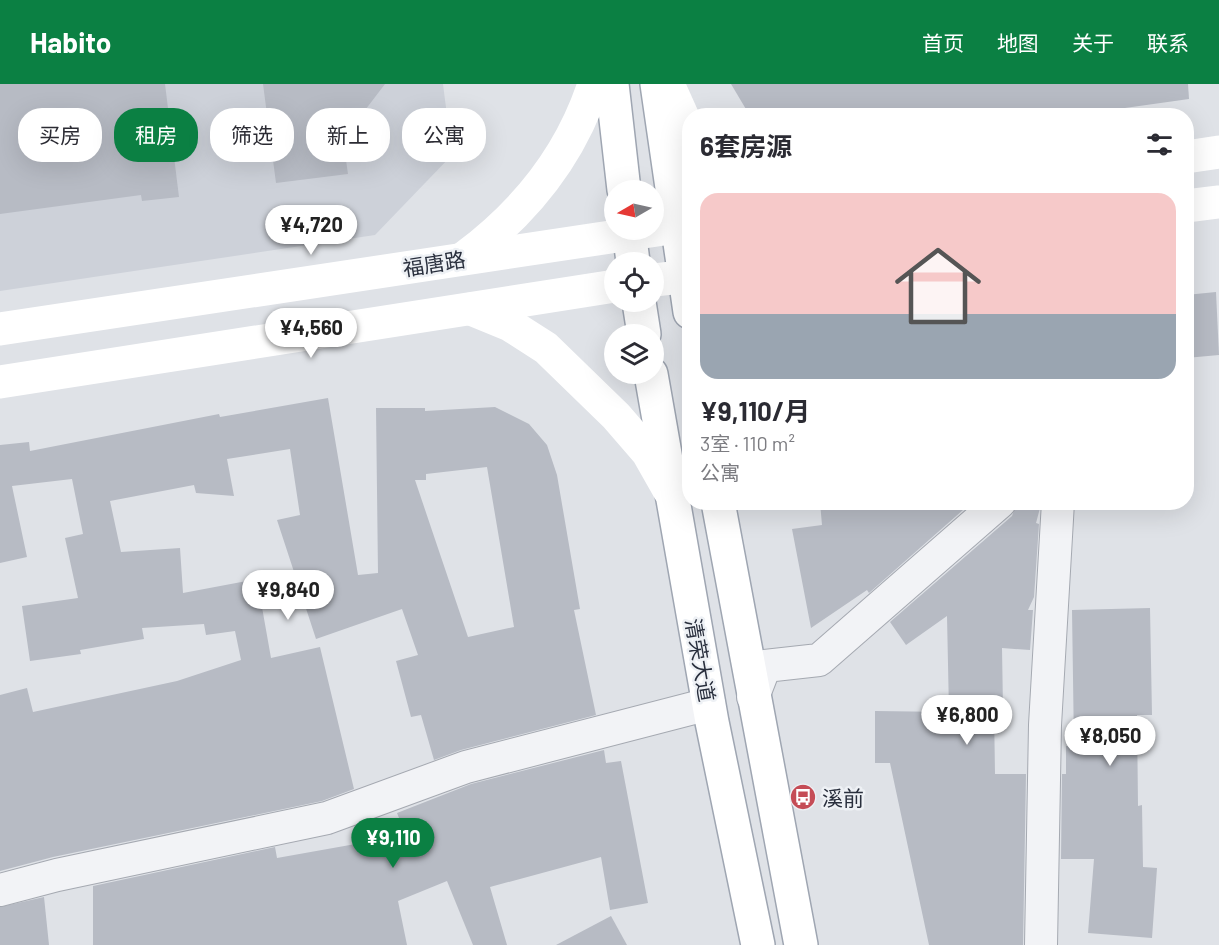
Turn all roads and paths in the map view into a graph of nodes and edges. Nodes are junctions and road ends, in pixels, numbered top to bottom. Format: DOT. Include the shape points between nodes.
graph roads {
  1 [pos="594,84"];
  2 [pos="612,84"];
  3 [pos="657,84"];
  4 [pos="668,84"];
  5 [pos="682,115"];
  6 [pos="1219,152"];
  7 [pos="1194,156"];
  8 [pos="623,180"];
  9 [pos="1219,202"];
  10 [pos="1194,205"];
  11 [pos="682,215"];
  12 [pos="682,227"];
  13 [pos="682,239"];
  14 [pos="630,242"];
  15 [pos="462,259"];
  16 [pos="676,277"];
  17 [pos="604,288"];
  18 [pos="682,292"];
  19 [pos="469,309"];
  20 [pos="0,329"];
  21 [pos="0,382"];
  22 [pos="653,384"];
  23 [pos="669,490"];
  24 [pos="719,510"];
  25 [pos="991,510"];
  26 [pos="1058,510"];
  27 [pos="753,697"];
  28 [pos="709,704"];
  29 [pos="0,890"];
  30 [pos="758,945"];
  31 [pos="801,945"];
  32 [pos="1041,945"];
  1 -- 15 [label="street" via="584,115 558,161 529,200 492,237"];
  2 -- 8 [label="street"];
  3 -- 11 [label="street"];
  4 -- 5 [label="street"];
  6 -- 7 [label="street"];
  9 -- 10 [label="street"];
  12 -- 14 [label="street, 福唐路"];
  13 -- 16 [label="street"];
  14 -- 15 [label="street, 福唐路"];
  15 -- 20 [label="street, 福唐路"];
  16 -- 18 [label="street"];
  17 -- 19 [label="street"];
  19 -- 21 [label="street"];
  19 -- 23 [label="street" via="510,325 546,348 616,416 648,453"];
  22 -- 23 [label="street, 清荣大道"];
  23 -- 28 [label="street, 清荣大道"];
  24 -- 27 [label="street"];
  25 -- 27 [label="street" via="819,660 765,666"];
  26 -- 32 [label="street" via="1046,725"];
  27 -- 31 [label="street"];
  28 -- 29 [label="street" via="466,766 327,818"];
  28 -- 30 [label="street, 清荣大道"];
}
